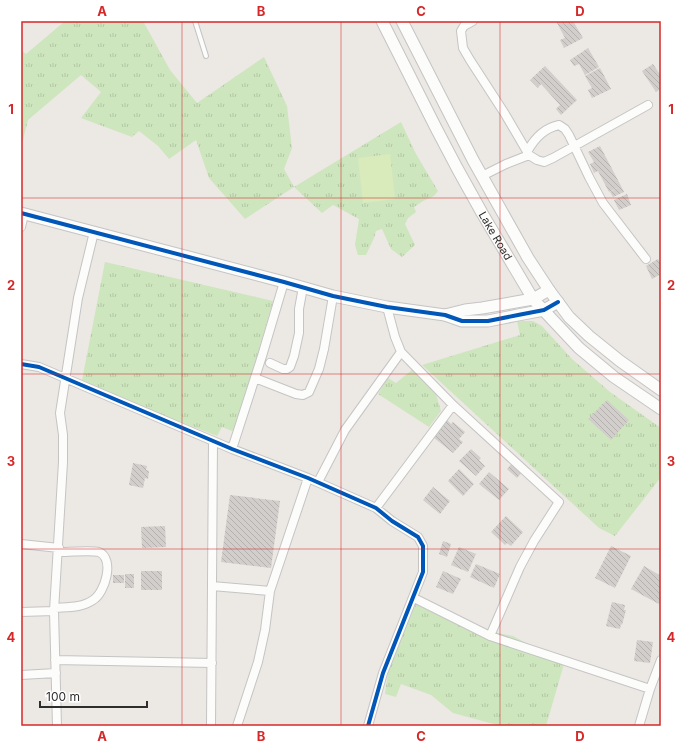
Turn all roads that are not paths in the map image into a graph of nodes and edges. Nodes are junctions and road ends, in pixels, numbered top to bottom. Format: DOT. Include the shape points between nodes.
graph roads {
  1 [pos="195,21"];
  2 [pos="382,21"];
  3 [pos="402,21"];
  4 [pos="473,21"];
  5 [pos="206,56"];
  6 [pos="648,105"];
  7 [pos="574,146"];
  8 [pos="528,154"];
  9 [pos="482,176"];
  10 [pos="23,214"];
  11 [pos="21,227"];
  12 [pos="94,232"];
  13 [pos="646,259"];
  14 [pos="284,282"];
  15 [pos="303,288"];
  16 [pos="549,290"];
  17 [pos="333,296"];
  18 [pos="533,299"];
  19 [pos="558,302"];
  20 [pos="387,307"];
  21 [pos="544,310"];
  22 [pos="445,315"];
  23 [pos="401,352"];
  24 [pos="21,364"];
  25 [pos="270,364"];
  26 [pos="65,378"];
  27 [pos="255,378"];
  28 [pos="661,390"];
  29 [pos="453,405"];
  30 [pos="661,409"];
  31 [pos="213,441"];
  32 [pos="232,449"];
  33 [pos="308,478"];
  34 [pos="318,482"];
  35 [pos="376,508"];
  36 [pos="21,544"];
  37 [pos="59,550"];
  38 [pos="212,586"];
  39 [pos="270,591"];
  40 [pos="414,598"];
  41 [pos="54,609"];
  42 [pos="21,612"];
  43 [pos="490,636"];
  44 [pos="55,660"];
  45 [pos="661,660"];
  46 [pos="212,663"];
  47 [pos="56,673"];
  48 [pos="21,675"];
  49 [pos="650,688"];
  50 [pos="57,726"];
  51 [pos="211,726"];
  52 [pos="237,726"];
  53 [pos="368,726"];
  54 [pos="639,726"];
  1 -- 5 [label="lane"];
  2 -- 18 [label="main road, Lake Road" via="453,162"];
  3 -- 9 [label="main road, Lake Road"];
  4 -- 8 [label="street" via="461,31 464,48"];
  6 -- 7 [label="street"];
  7 -- 8 [label="street" via="544,162"];
  7 -- 8 [label="street" via="559,125 540,135 531,145"];
  7 -- 13 [label="street" via="604,203"];
  8 -- 9 [label="street"];
  9 -- 16 [label="main road, Lake Road"];
  10 -- 11 [label="street"];
  10 -- 12 [label="main road"];
  12 -- 14 [label="main road"];
  12 -- 26 [label="street" via="78,298"];
  14 -- 15 [label="main road"];
  14 -- 27 [label="street"];
  15 -- 17 [label="main road"];
  15 -- 25 [label="street" via="298,338 290,367 283,369"];
  16 -- 18 [label="main road"];
  16 -- 19 [label="main road, Lake Road"];
  17 -- 20 [label="main road"];
  17 -- 27 [label="street" via="324,349 309,392 296,394"];
  18 -- 21 [label="main road, Lake Road"];
  18 -- 22 [label="main road"];
  19 -- 21 [label="main road"];
  19 -- 28 [label="main road, Lake Road" via="589,336"];
  20 -- 22 [label="main road"];
  20 -- 23 [label="street"];
  21 -- 22 [label="main road" via="488,321 462,321"];
  21 -- 30 [label="main road, Lake Road" via="579,348 614,377"];
  23 -- 29 [label="street"];
  23 -- 34 [label="street" via="345,430"];
  24 -- 26 [label="street" via="39,367"];
  26 -- 31 [label="street"];
  26 -- 37 [label="street" via="60,413 63,462"];
  27 -- 32 [label="street"];
  29 -- 35 [label="street"];
  29 -- 43 [label="street" via="559,502 524,560"];
  31 -- 32 [label="street"];
  31 -- 38 [label="street"];
  32 -- 33 [label="street"];
  33 -- 34 [label="street"];
  33 -- 39 [label="street"];
  34 -- 35 [label="street"];
  35 -- 40 [label="street" via="418,537 423,546 423,572"];
  36 -- 37 [label="street"];
  37 -- 41 [label="street"];
  37 -- 41 [label="street" via="97,552 105,556 107,573 100,593 94,600 82,605"];
  38 -- 39 [label="street"];
  38 -- 46 [label="street"];
  39 -- 52 [label="street" via="258,662"];
  40 -- 43 [label="street"];
  40 -- 53 [label="street" via="383,673"];
  41 -- 42 [label="street"];
  41 -- 44 [label="street"];
  43 -- 49 [label="street"];
  44 -- 46 [label="street"];
  44 -- 47 [label="street"];
  45 -- 49 [label="street"];
  46 -- 51 [label="street"];
  47 -- 48 [label="street"];
  47 -- 50 [label="street"];
  49 -- 54 [label="street"];
}
